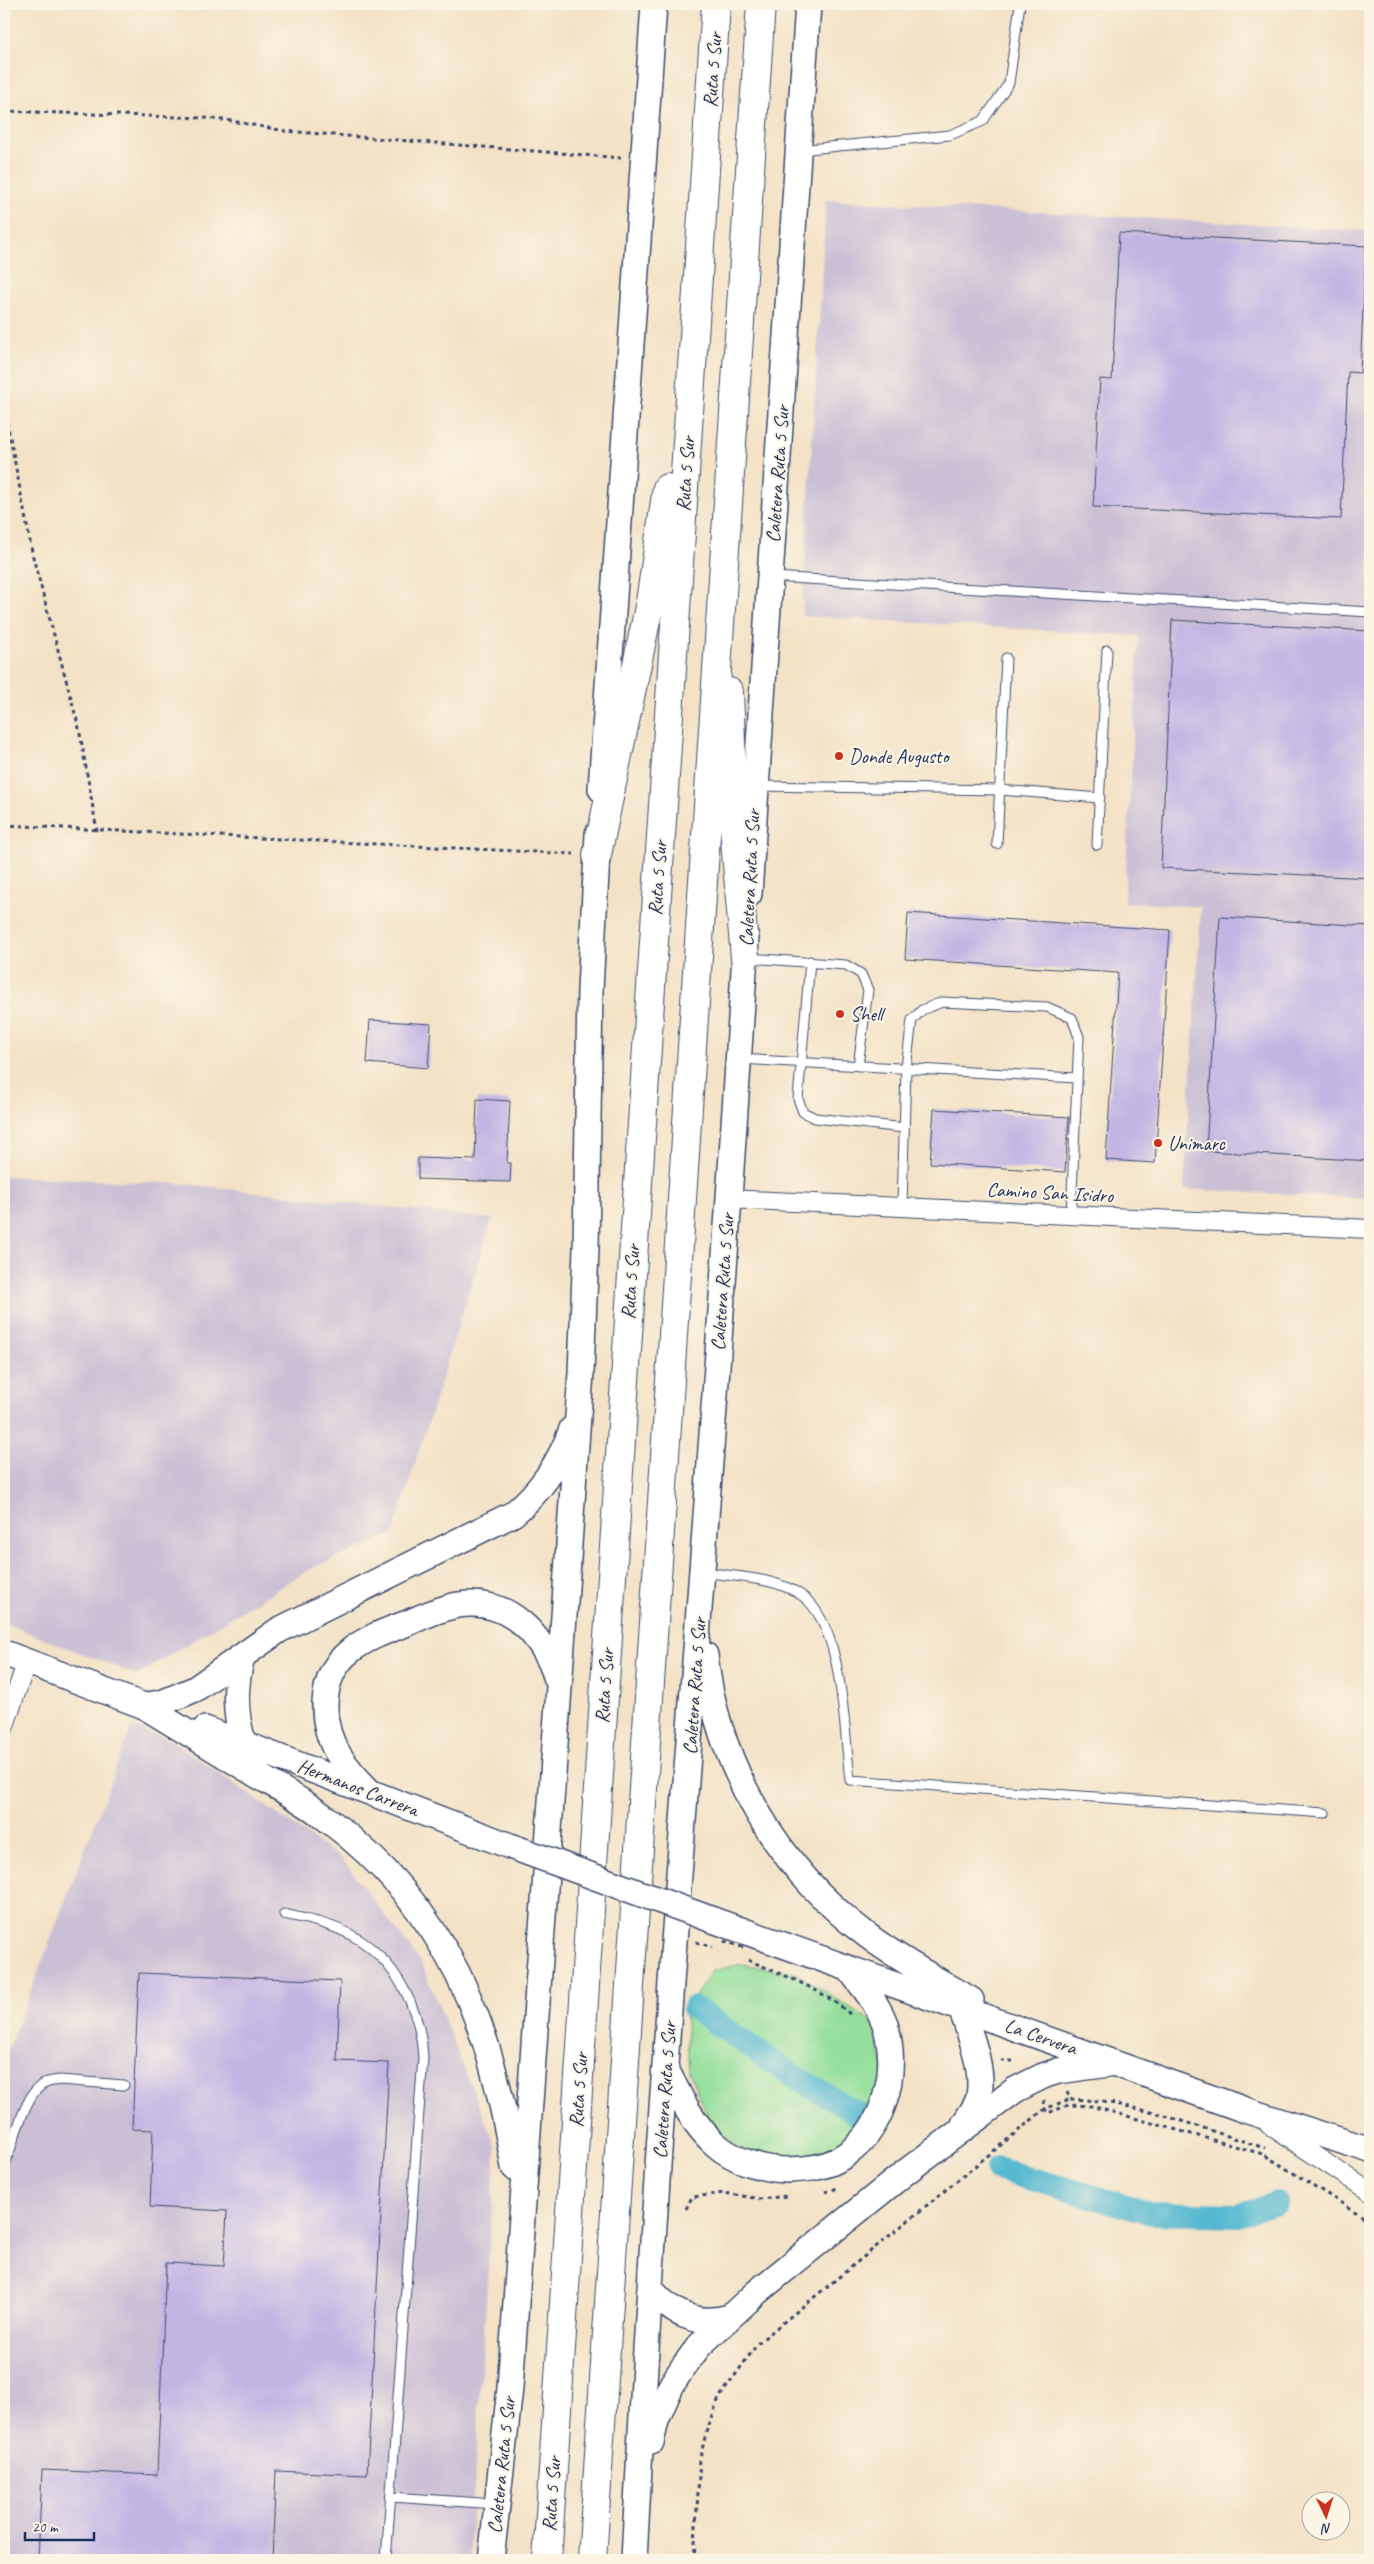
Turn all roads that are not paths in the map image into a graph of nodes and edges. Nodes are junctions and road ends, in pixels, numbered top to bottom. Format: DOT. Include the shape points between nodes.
graph roads {
  1 [pos="654,4"];
  2 [pos="716,4"];
  3 [pos="761,4"];
  4 [pos="808,4"];
  5 [pos="1020,4"];
  6 [pos="799,150"];
  7 [pos="693,341"];
  8 [pos="770,577"];
  9 [pos="721,584"];
  10 [pos="1370,612"];
  11 [pos="1107,650"];
  12 [pos="1006,658"];
  13 [pos="755,786"];
  14 [pos="1000,790"];
  15 [pos="1100,798"];
  16 [pos="997,844"];
  17 [pos="1097,845"];
  18 [pos="597,855"];
  19 [pos="745,958"];
  20 [pos="810,961"];
  21 [pos="737,1059"];
  22 [pos="801,1063"];
  23 [pos="858,1066"];
  24 [pos="906,1068"];
  25 [pos="1076,1078"];
  26 [pos="904,1128"];
  27 [pos="728,1199"];
  28 [pos="902,1207"];
  29 [pos="1071,1215"];
  30 [pos="1370,1229"];
  31 [pos="578,1412"];
  32 [pos="702,1572"];
  33 [pos="700,1598"];
  34 [pos="4,1652"];
  35 [pos="242,1657"];
  36 [pos="27,1661"];
  37 [pos="559,1684"];
  38 [pos="144,1706"];
  39 [pos="4,1728"];
  40 [pos="244,1744"];
  41 [pos="369,1791"];
  42 [pos="1325,1813"];
  43 [pos="284,1914"];
  44 [pos="713,1920"];
  45 [pos="850,1970"];
  46 [pos="961,2008"];
  47 [pos="1016,2028"];
  48 [pos="1117,2063"];
  49 [pos="666,2069"];
  50 [pos="124,2085"];
  51 [pos="1248,2111"];
  52 [pos="960,2130"];
  53 [pos="1370,2150"];
  54 [pos="4,2168"];
  55 [pos="1370,2192"];
  56 [pos="520,2221"];
  57 [pos="650,2288"];
  58 [pos="730,2317"];
  59 [pos="637,2496"];
  60 [pos="391,2498"];
  61 [pos="498,2505"];
  62 [pos="386,2560"];
  63 [pos="491,2560"];
  64 [pos="547,2560"];
  65 [pos="592,2560"];
  66 [pos="634,2560"];
  1 -- 18 [label="main road, Caletera Ruta 5 Sur"];
  2 -- 7 [label="highway, Ruta 5 Sur"];
  3 -- 9 [label="highway"];
  4 -- 6 [label="main road, Caletera Ruta 5 Sur"];
  5 -- 6 [label="lane" via="1009,83 983,121 950,136"];
  6 -- 8 [label="main road, Caletera Ruta 5 Sur"];
  7 -- 18 [label="highway" via="650,602"];
  7 -- 64 [label="highway, Ruta 5 Sur"];
  8 -- 10 [label="lane"];
  8 -- 13 [label="main road, Caletera Ruta 5 Sur"];
  9 -- 19 [label="highway" via="737,878"];
  9 -- 65 [label="highway"];
  11 -- 15 [label="lane"];
  12 -- 14 [label="lane"];
  13 -- 14 [label="lane"];
  13 -- 19 [label="main road, Caletera Ruta 5 Sur"];
  14 -- 15 [label="lane"];
  14 -- 16 [label="lane"];
  15 -- 17 [label="lane"];
  18 -- 31 [label="main road, Caletera Ruta 5 Sur" via="590,990 586,1266"];
  19 -- 20 [label="lane"];
  19 -- 21 [label="main road, Caletera Ruta 5 Sur"];
  20 -- 22 [label="lane"];
  20 -- 23 [label="lane" via="846,965 861,974 868,990"];
  21 -- 22 [label="lane"];
  21 -- 27 [label="main road, Caletera Ruta 5 Sur"];
  22 -- 23 [label="lane"];
  22 -- 26 [label="lane" via="798,1099 803,1112 815,1118"];
  23 -- 24 [label="lane"];
  24 -- 25 [label="lane"];
  24 -- 25 [label="lane" via="912,1020 922,1010 942,1002 1047,1007 1072,1018 1079,1037"];
  24 -- 26 [label="lane"];
  25 -- 29 [label="lane"];
  26 -- 28 [label="lane"];
  27 -- 28 [label="street, Camino San Isidro"];
  27 -- 32 [label="main road, Caletera Ruta 5 Sur"];
  28 -- 29 [label="street, Camino San Isidro"];
  29 -- 30 [label="street, Camino San Isidro"];
  31 -- 35 [label="main road" via="568,1439 546,1479 513,1514 279,1630"];
  31 -- 37 [label="main road, Caletera Ruta 5 Sur"];
  32 -- 33 [label="main road, Caletera Ruta 5 Sur"];
  32 -- 42 [label="lane" via="768,1582 801,1596 822,1618 835,1652 850,1780"];
  33 -- 47 [label="main road" via="706,1666 723,1738 754,1806 773,1838 816,1891 868,1936"];
  33 -- 49 [label="main road, Caletera Ruta 5 Sur"];
  34 -- 36 [label="main road, Hermanos Carrera"];
  35 -- 38 [label="main road" via="195,1689 164,1702"];
  35 -- 40 [label="main road" via="236,1706"];
  36 -- 38 [label="main road, Hermanos Carrera"];
  36 -- 39 [label="street"];
  37 -- 41 [label="main road" via="545,1650 524,1623 499,1608 470,1604 443,1609 360,1644 334,1671 325,1709 329,1734 339,1756"];
  37 -- 56 [label="main road, Caletera Ruta 5 Sur"];
  38 -- 40 [label="main road, Hermanos Carrera"];
  38 -- 56 [label="main road" via="327,1818 393,1878 430,1924 461,1978 491,2057 509,2136"];
  40 -- 41 [label="main road, Hermanos Carrera"];
  41 -- 44 [label="main road, Hermanos Carrera, bridge"];
  43 -- 60 [label="lane" via="341,1930 366,1944 405,1990 420,2028 423,2057"];
  44 -- 45 [label="main road, La Cervera"];
  45 -- 46 [label="main road, La Cervera"];
  45 -- 49 [label="main road" via="869,1994 885,2024 890,2066 880,2114 867,2135 837,2161 822,2166 779,2170 736,2158 696,2124"];
  46 -- 47 [label="main road, La Cervera"];
  46 -- 52 [label="main road" via="978,2064 979,2081 975,2107"];
  47 -- 48 [label="main road, La Cervera"];
  48 -- 51 [label="main road, La Cervera"];
  48 -- 52 [label="main road" via="1071,2068 1042,2076 1008,2094"];
  49 -- 57 [label="main road, Caletera Ruta 5 Sur"];
  50 -- 54 [label="lane" via="60,2080 38,2087 30,2099"];
  51 -- 53 [label="main road, La Cervera"];
  51 -- 55 [label="street"];
  52 -- 58 [label="main road"];
  56 -- 61 [label="main road, Caletera Ruta 5 Sur" via="510,2388"];
  57 -- 58 [label="main road" via="662,2303 692,2319 704,2321"];
  57 -- 59 [label="main road, Caletera Ruta 5 Sur"];
  58 -- 59 [label="main road" via="699,2346 672,2384 656,2421"];
  59 -- 66 [label="main road, Caletera Ruta 5 Sur"];
  60 -- 61 [label="lane"];
  60 -- 62 [label="lane"];
  61 -- 63 [label="main road, Caletera Ruta 5 Sur"];
}
